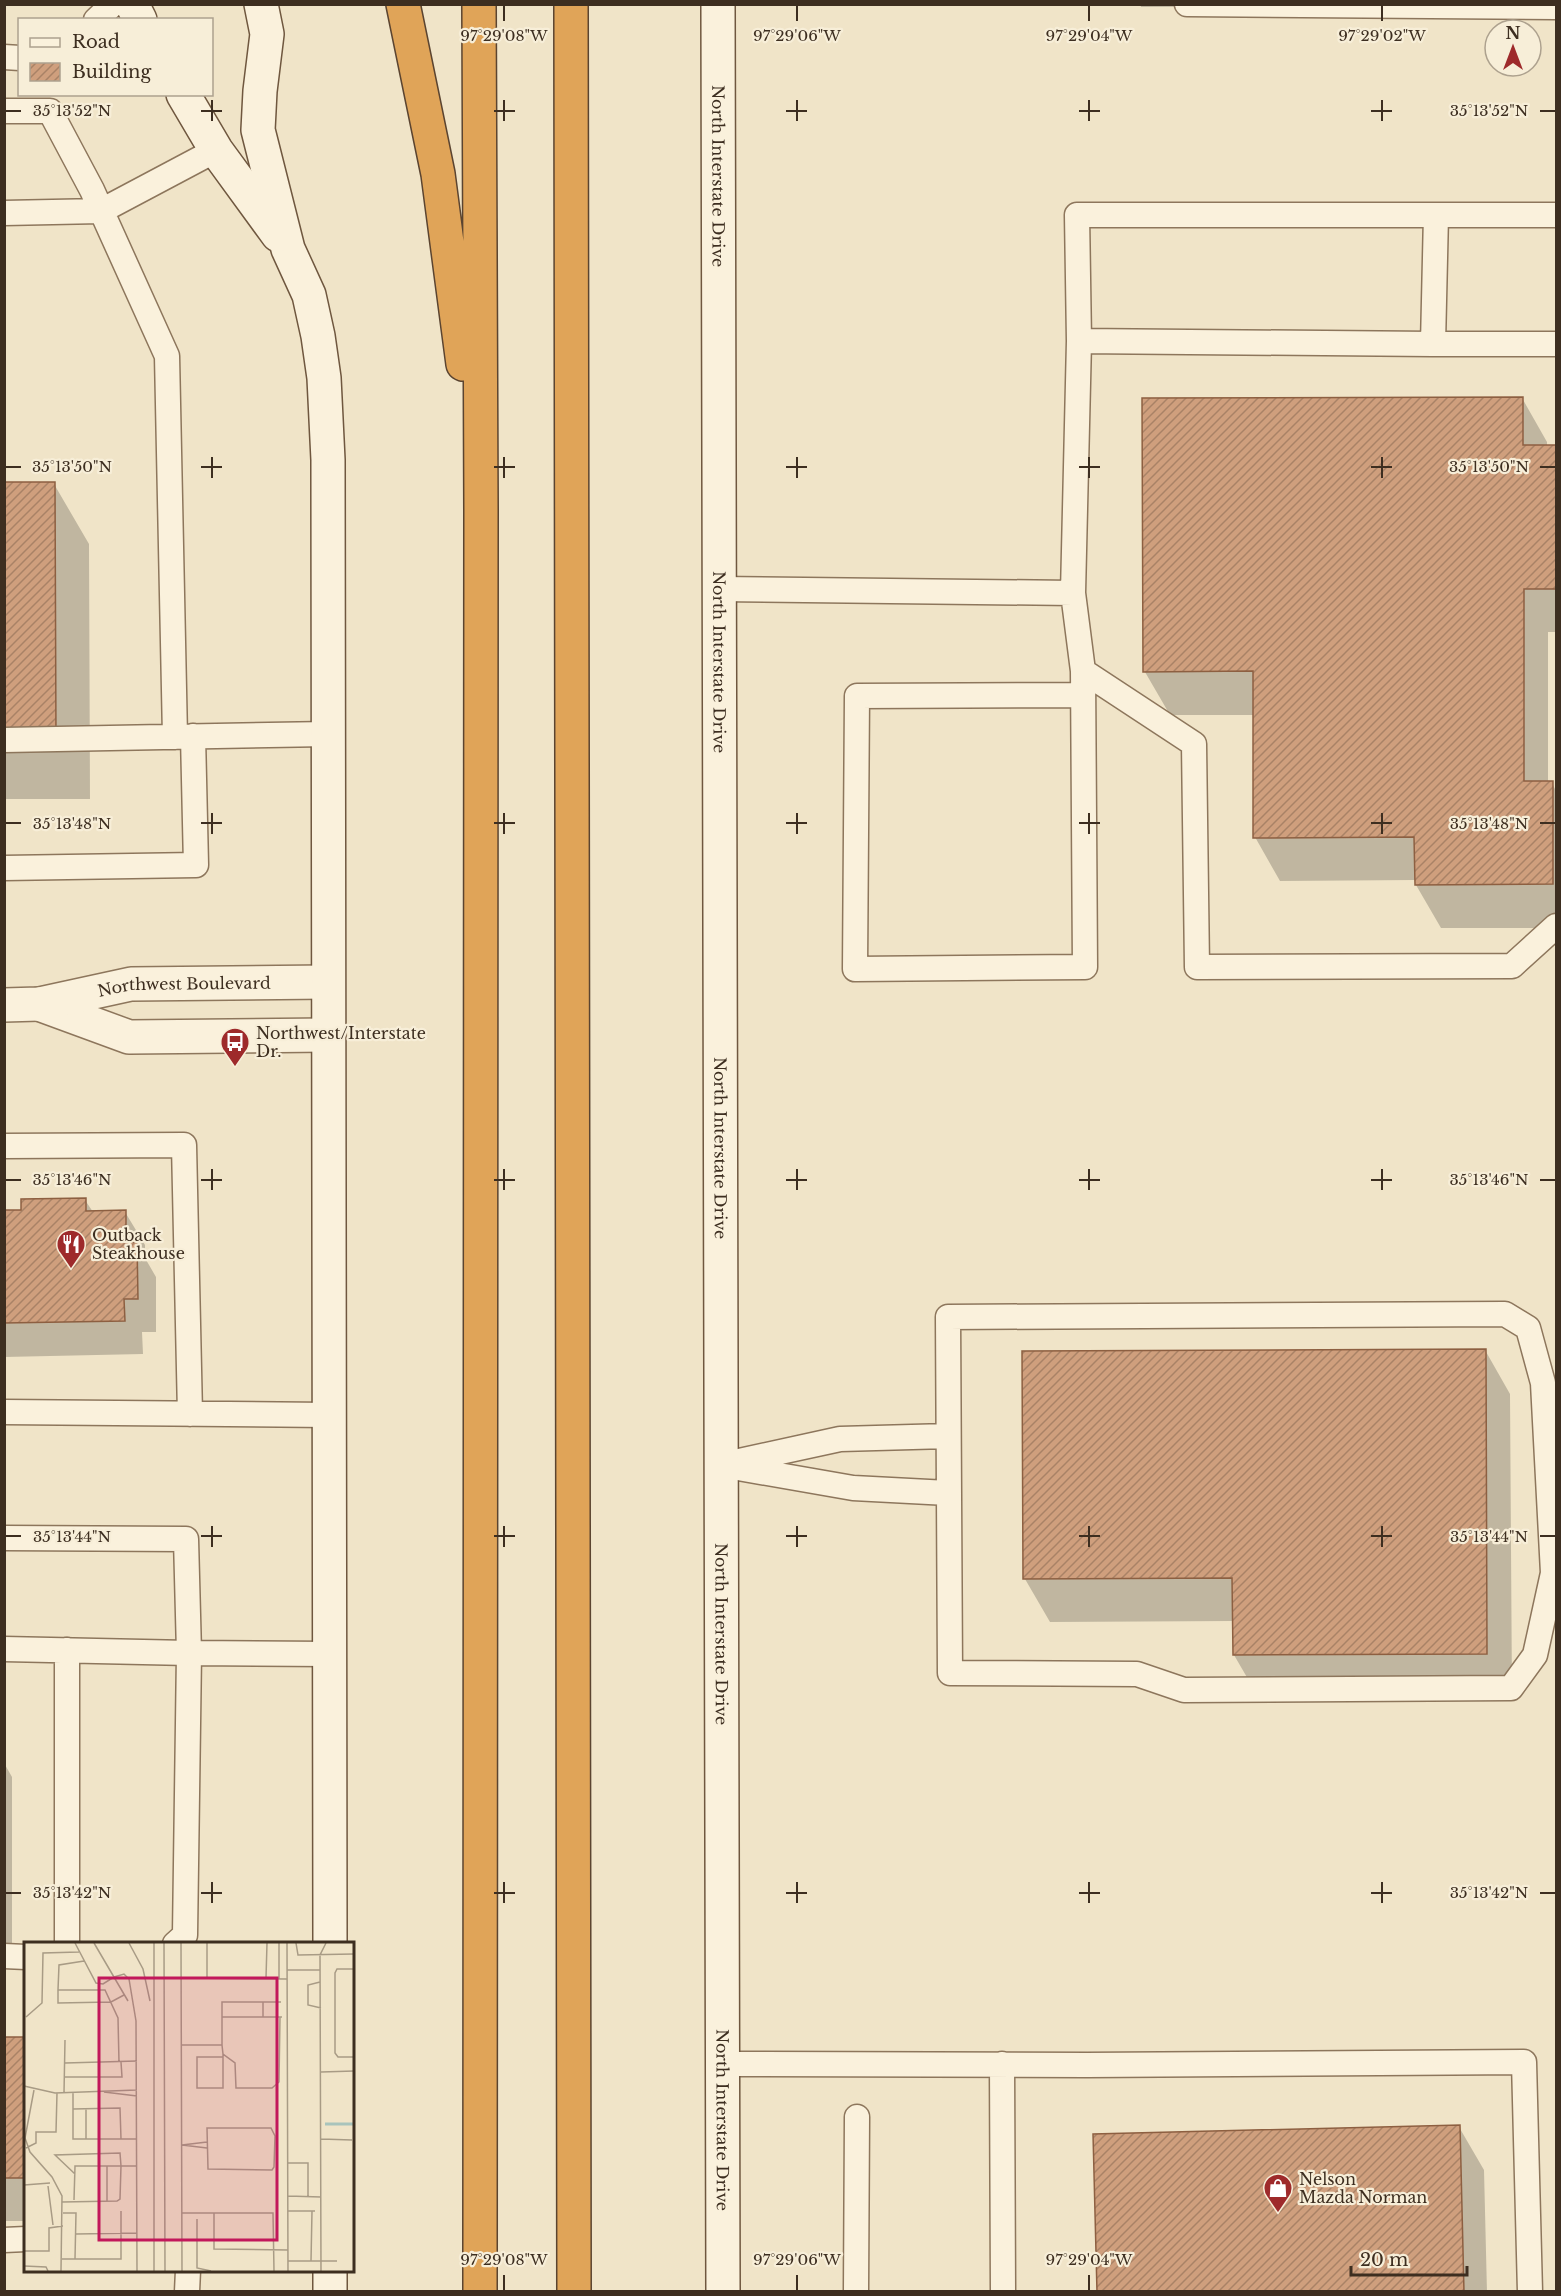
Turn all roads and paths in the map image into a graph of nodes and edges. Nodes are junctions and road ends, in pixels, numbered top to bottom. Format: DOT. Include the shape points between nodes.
graph roads {
  1 [pos="114,4"];
  2 [pos="132,4"];
  3 [pos="261,4"];
  4 [pos="403,4"];
  5 [pos="479,4"];
  6 [pos="571,4"];
  7 [pos="718,4"];
  8 [pos="1187,4"];
  9 [pos="1458,5"];
  10 [pos="1557,7"];
  11 [pos="98,18"];
  12 [pos="139,18"];
  13 [pos="184,96"];
  14 [pos="4,111"];
  15 [pos="216,150"];
  16 [pos="101,212"];
  17 [pos="4,213"];
  18 [pos="1436,215"];
  19 [pos="1557,215"];
  20 [pos="288,249"];
  21 [pos="1079,341"];
  22 [pos="1433,344"];
  23 [pos="1557,344"];
  24 [pos="481,509"];
  25 [pos="719,589"];
  26 [pos="1073,593"];
  27 [pos="1083,671"];
  28 [pos="1083,695"];
  29 [pos="328,734"];
  30 [pos="184,736"];
  31 [pos="4,740"];
  32 [pos="4,868"];
  33 [pos="1557,926"];
  34 [pos="328,982"];
  35 [pos="39,1004"];
  36 [pos="4,1005"];
  37 [pos="328,1035"];
  38 [pos="4,1146"];
  39 [pos="4,1412"];
  40 [pos="190,1414"];
  41 [pos="329,1415"];
  42 [pos="948,1436"];
  43 [pos="722,1465"];
  44 [pos="948,1493"];
  45 [pos="4,1538"];
  46 [pos="4,1649"];
  47 [pos="67,1650"];
  48 [pos="189,1653"];
  49 [pos="329,1654"];
  50 [pos="67,1942"];
  51 [pos="177,1942"];
  52 [pos="330,1942"];
  53 [pos="4,1956"];
  54 [pos="24,1957"];
  55 [pos="724,2064"];
  56 [pos="1002,2064"];
  57 [pos="857,2117"];
  58 [pos="4,2240"];
  59 [pos="24,2240"];
  60 [pos="188,2272"];
  61 [pos="330,2272"];
  62 [pos="188,2292"];
  63 [pos="330,2292"];
  64 [pos="480,2292"];
  65 [pos="574,2292"];
  66 [pos="723,2292"];
  67 [pos="856,2292"];
  68 [pos="1003,2292"];
  69 [pos="1530,2292"];
  1 -- 11 [label="lane"];
  2 -- 12 [label="main road"];
  3 -- 20 [label="main road" via="267,34 258,130"];
  4 -- 24 [label="highway" via="438,174"];
  5 -- 24 [label="highway"];
  6 -- 65 [label="highway"];
  7 -- 25 [label="main road, North Interstate Drive"];
  8 -- 9 [label="lane"];
  9 -- 10 [label="lane"];
  13 -- 15 [label="main road"];
  14 -- 16 [label="lane" via="50,111"];
  15 -- 16 [label="lane"];
  15 -- 20 [label="main road"];
  16 -- 17 [label="lane"];
  16 -- 30 [label="lane" via="167,356"];
  18 -- 19 [label="lane"];
  18 -- 21 [label="lane" via="1077,215"];
  18 -- 22 [label="lane"];
  20 -- 29 [label="main road" via="309,296 324,378 328,460"];
  21 -- 22 [label="lane"];
  21 -- 26 [label="lane"];
  22 -- 23 [label="lane"];
  24 -- 64 [label="highway"];
  25 -- 26 [label="lane"];
  25 -- 43 [label="main road, North Interstate Drive"];
  26 -- 27 [label="lane"];
  27 -- 28 [label="lane"];
  27 -- 33 [label="lane" via="1194,744 1197,967 1512,966"];
  28 -- 28 [label="lane" via="1085,967 855,969 857,696"];
  29 -- 30 [label="lane"];
  29 -- 34 [label="main road"];
  30 -- 31 [label="lane"];
  30 -- 32 [label="lane" via="196,865"];
  34 -- 35 [label="main road, Northwest Boulevard" via="131,984"];
  34 -- 37 [label="main road"];
  35 -- 36 [label="main road, Northwest Boulevard"];
  35 -- 37 [label="main road, Northwest Boulevard" via="129,1037"];
  37 -- 41 [label="main road"];
  38 -- 40 [label="lane" via="184,1145"];
  39 -- 40 [label="lane"];
  40 -- 41 [label="lane"];
  41 -- 49 [label="main road"];
  42 -- 43 [label="lane" via="840,1439"];
  42 -- 44 [label="lane"];
  42 -- 44 [label="lane" via="948,1317 1505,1314 1528,1328 1543,1383 1553,1574 1535,1655 1511,1688 1184,1690 1137,1674 951,1673"];
  43 -- 44 [label="lane" via="853,1488"];
  43 -- 55 [label="main road, North Interstate Drive"];
  45 -- 48 [label="lane" via="186,1539"];
  46 -- 47 [label="lane"];
  47 -- 48 [label="lane"];
  47 -- 50 [label="lane"];
  48 -- 49 [label="lane"];
  48 -- 51 [label="lane" via="185,1935"];
  49 -- 52 [label="main road"];
  53 -- 54 [label="lane"];
  55 -- 56 [label="lane"];
  55 -- 66 [label="main road, North Interstate Drive"];
  56 -- 68 [label="lane"];
  56 -- 69 [label="lane" via="1524,2062"];
  57 -- 67 [label="lane"];
  58 -- 59 [label="lane"];
  60 -- 62 [label="lane"];
  61 -- 63 [label="main road"];
}
